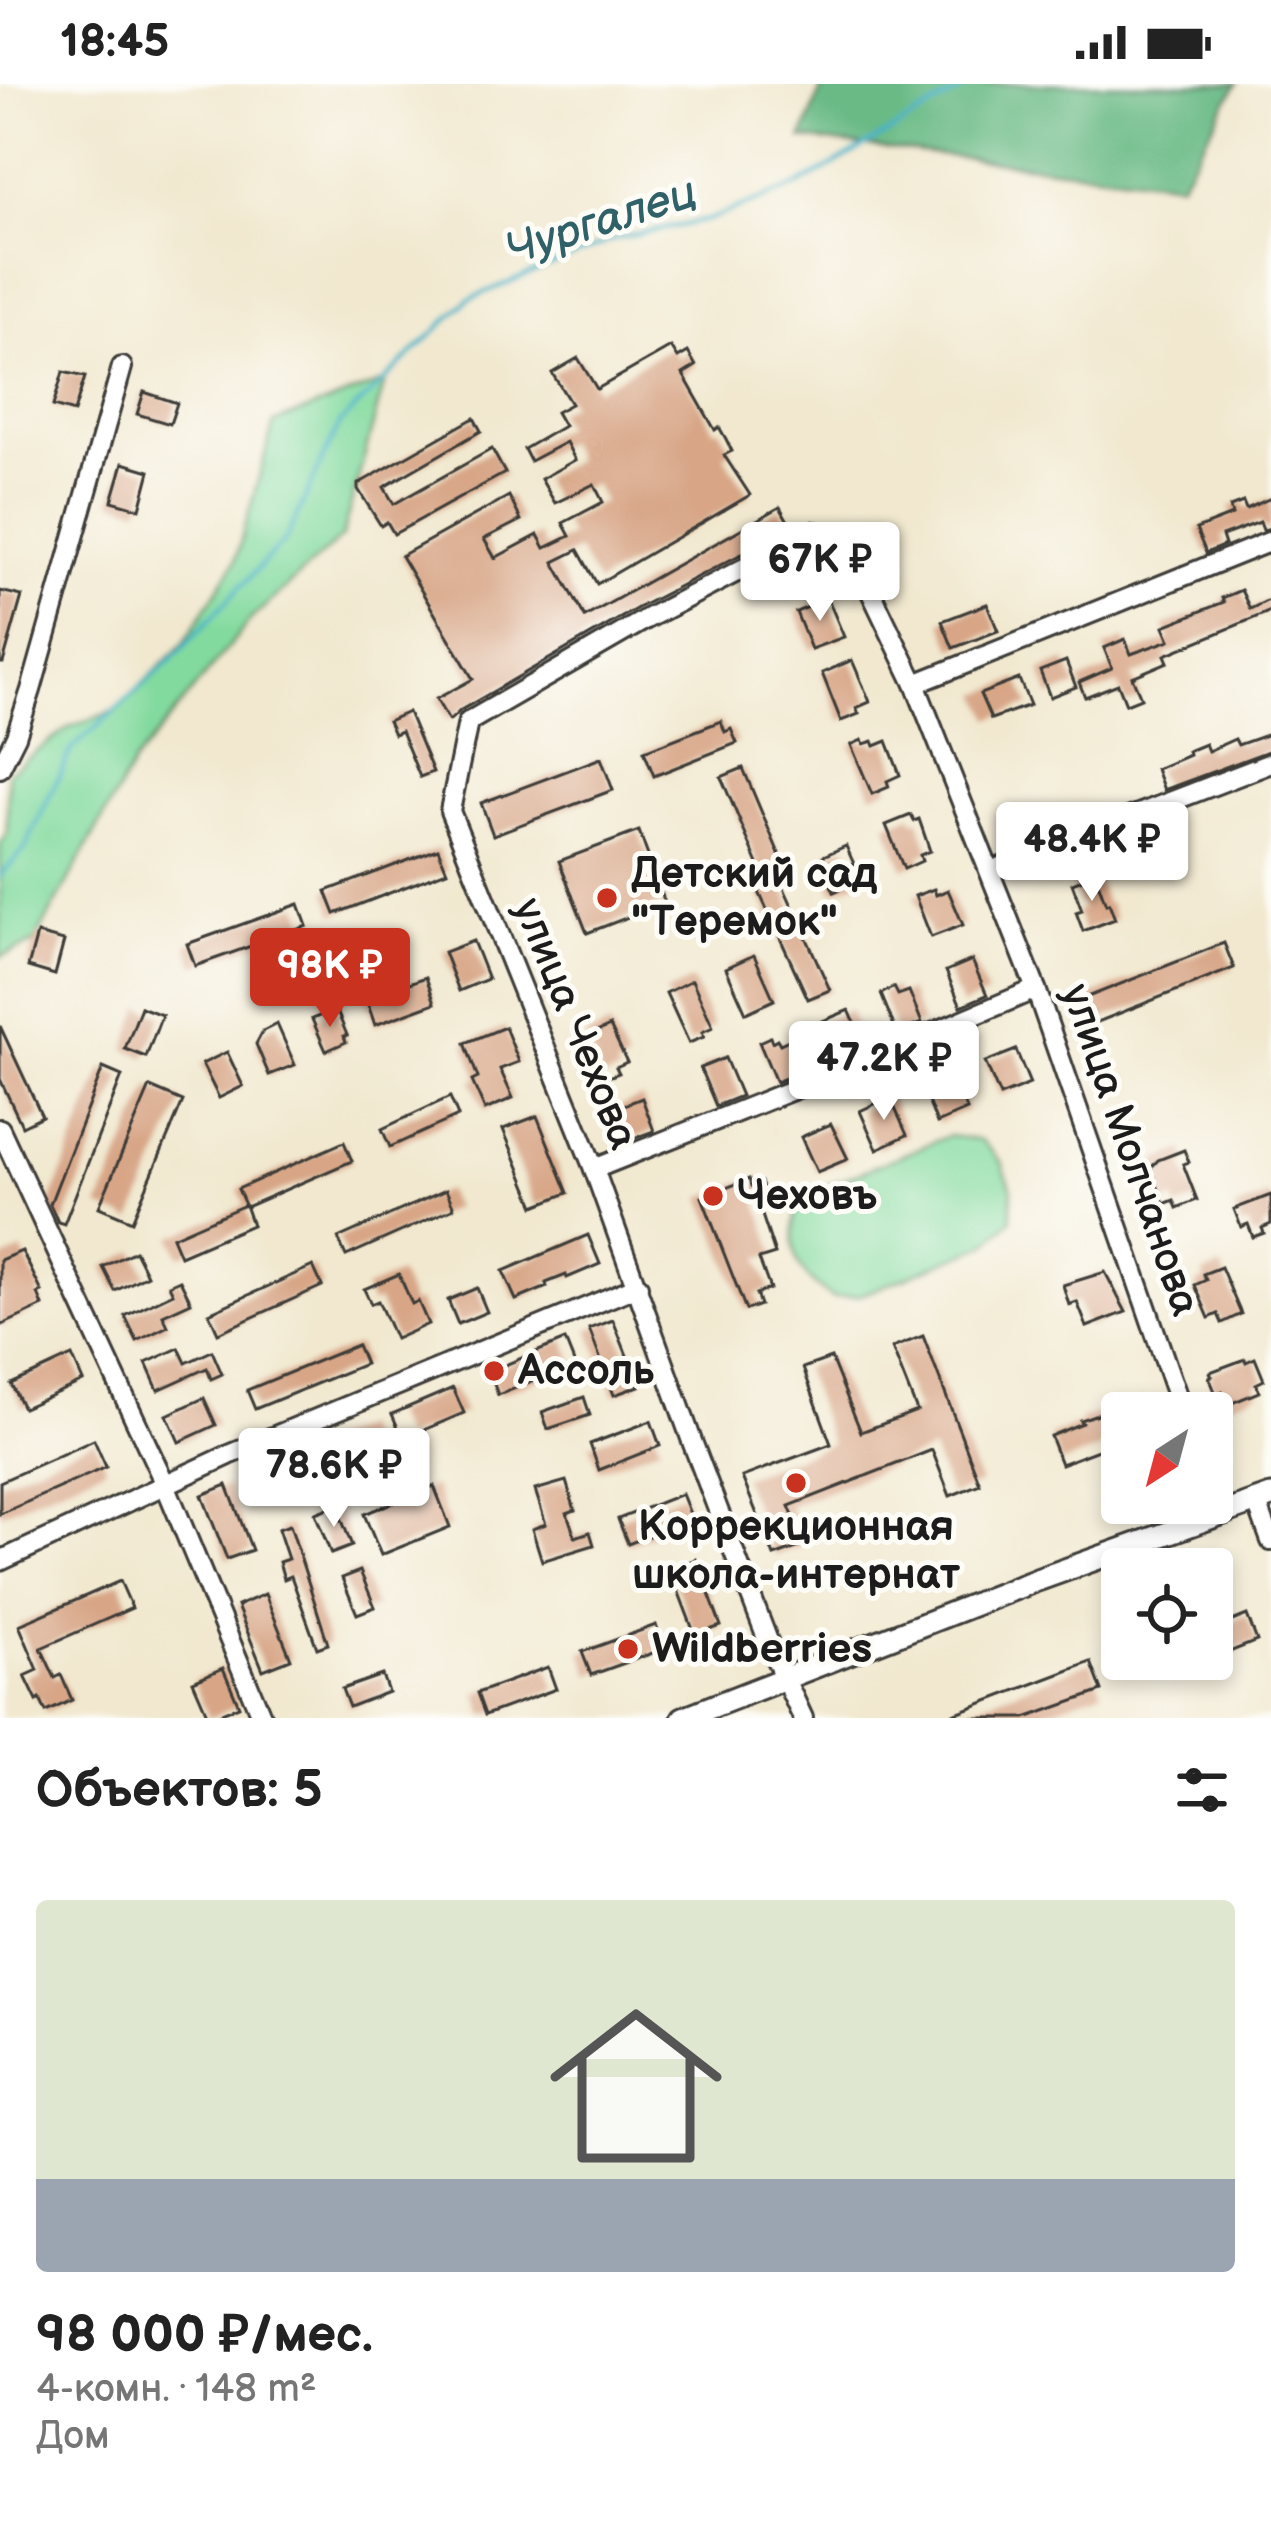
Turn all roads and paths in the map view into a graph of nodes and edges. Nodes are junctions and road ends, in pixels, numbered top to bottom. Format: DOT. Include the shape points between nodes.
graph roads {
  1 [pos="122,367"];
  2 [pos="814,532"];
  3 [pos="1271,541"];
  4 [pos="915,684"];
  5 [pos="1271,764"];
  6 [pos="0,768"];
  7 [pos="991,871"];
  8 [pos="1036,989"];
  9 [pos="0,1130"];
  10 [pos="5,1154"];
  11 [pos="594,1169"];
  12 [pos="638,1286"];
  13 [pos="1176,1392"];
  14 [pos="165,1484"];
  15 [pos="1264,1498"];
  16 [pos="1233,1502"];
  17 [pos="1168,1524"];
  18 [pos="1271,1540"];
  19 [pos="0,1561"];
  20 [pos="784,1678"];
  21 [pos="262,1718"];
  22 [pos="683,1718"];
  23 [pos="803,1718"];
  1 -- 6 [label="street" via="31,690"];
  2 -- 4 [label="street, улица Молчанова" via="857,563"];
  2 -- 11 [label="street, улица Чехова" via="468,722 450,811"];
  3 -- 4 [label="street"];
  4 -- 7 [label="street, улица Молчанова"];
  5 -- 7 [label="street"];
  7 -- 8 [label="street, улица Молчанова"];
  8 -- 11 [label="street"];
  8 -- 13 [label="street, улица Молчанова"];
  9 -- 10 [label="street"];
  10 -- 14 [label="street"];
  11 -- 12 [label="street, улица Чехова"];
  12 -- 14 [label="street"];
  12 -- 20 [label="street, улица Чехова"];
  14 -- 19 [label="street"];
  14 -- 21 [label="street"];
  15 -- 16 [label="main road"];
  15 -- 18 [label="street"];
  17 -- 20 [label="main road"];
  20 -- 22 [label="main road"];
  20 -- 23 [label="street, улица Чехова"];
}
